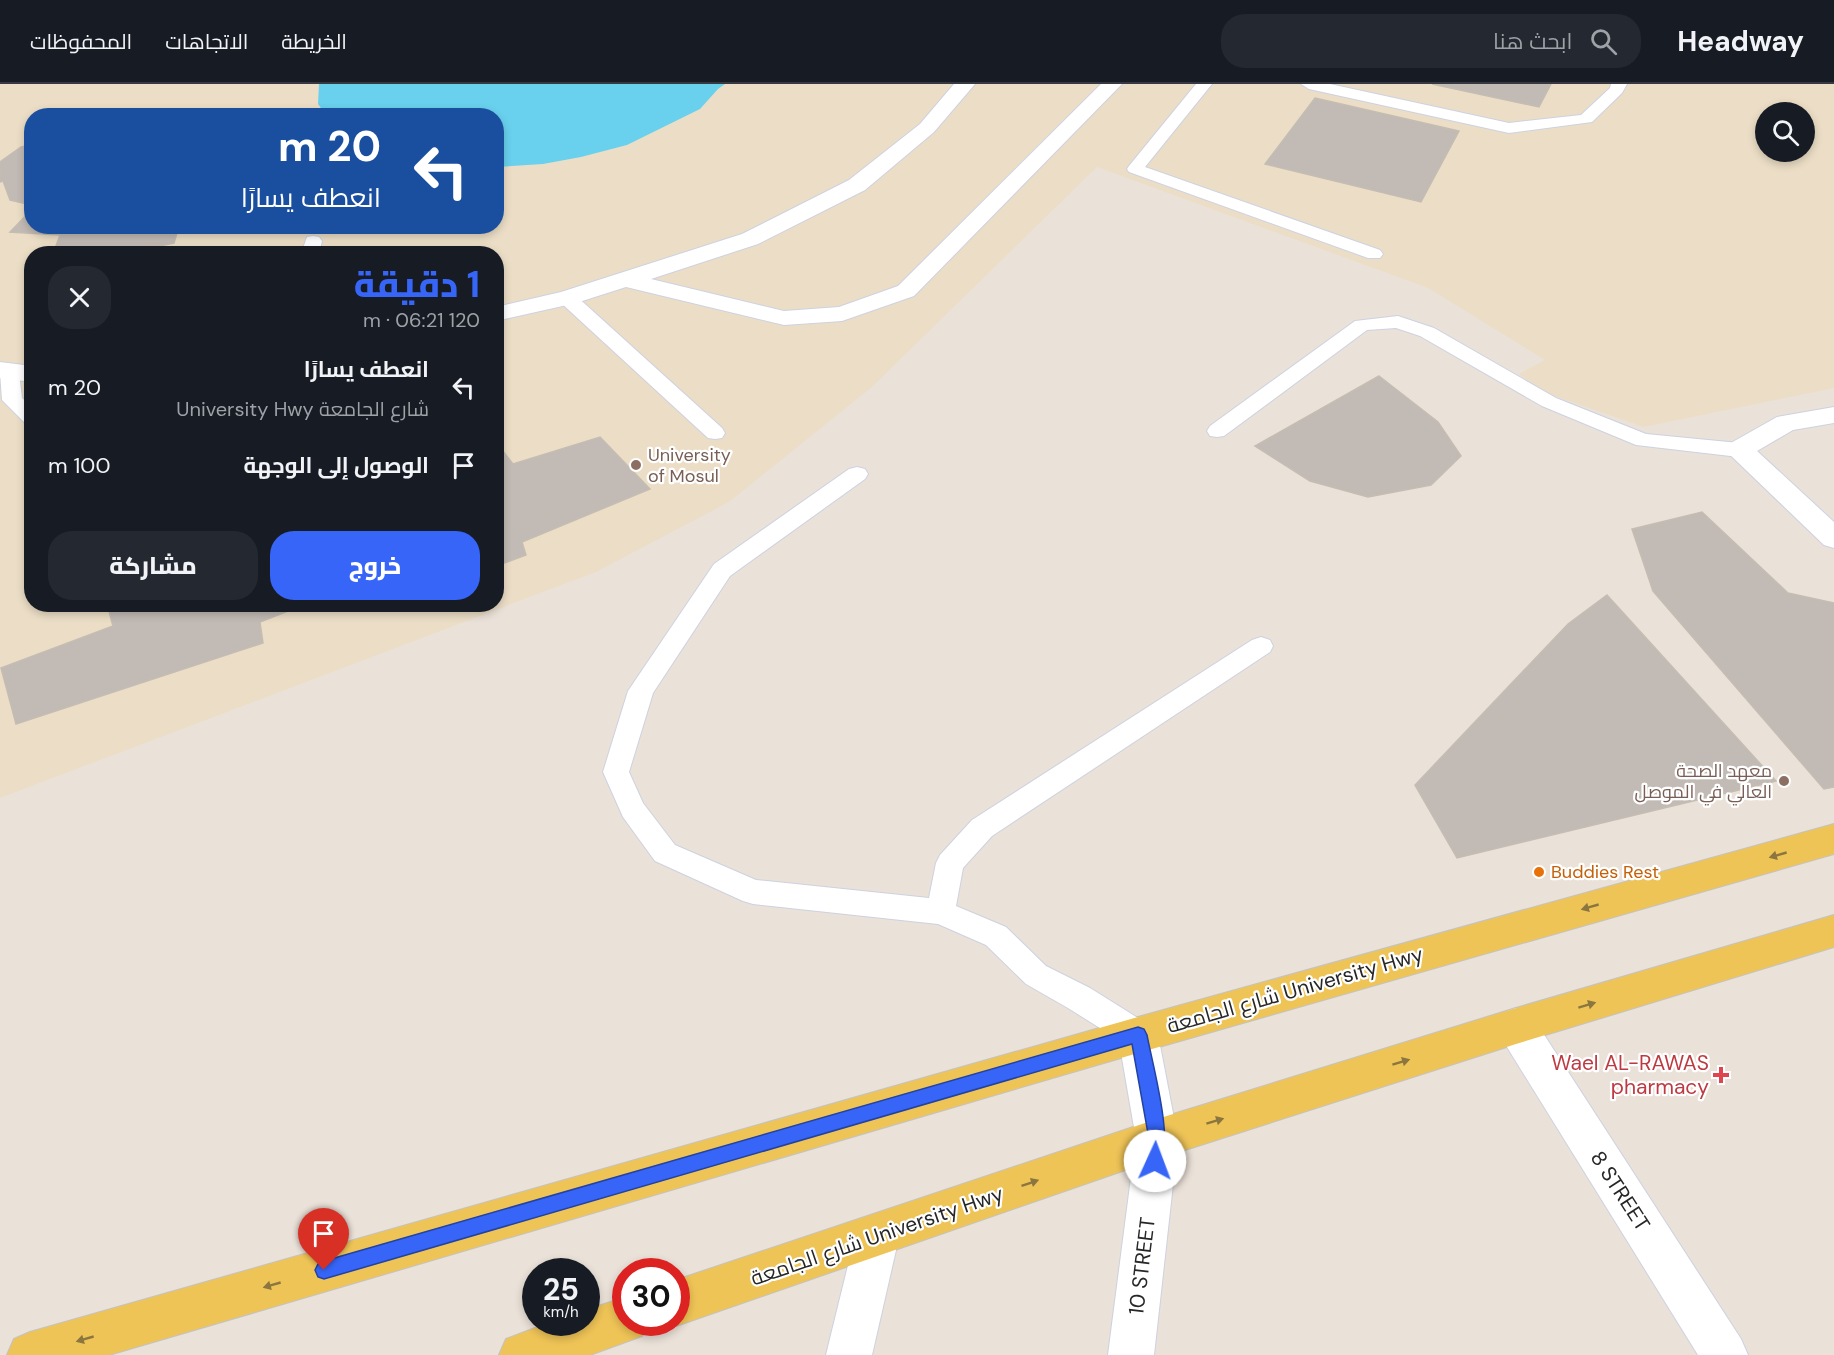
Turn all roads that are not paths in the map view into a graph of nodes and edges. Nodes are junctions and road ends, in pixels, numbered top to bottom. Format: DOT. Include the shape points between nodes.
graph roads {
  1 [pos="965,84"];
  2 [pos="1113,84"];
  3 [pos="1204,84"];
  4 [pos="1309,84"];
  5 [pos="1619,84"];
  6 [pos="1374,254"];
  7 [pos="623,279"];
  8 [pos="567,298"];
  9 [pos="504,312"];
  10 [pos="13,372"];
  11 [pos="24,411"];
  12 [pos="1834,415"];
  13 [pos="1217,431"];
  14 [pos="715,433"];
  15 [pos="1739,450"];
  16 [pos="857,474"];
  17 [pos="1834,538"];
  18 [pos="1261,646"];
  19 [pos="1834,839"];
  20 [pos="940,912"];
  21 [pos="1834,931"];
  22 [pos="1516,1026"];
  23 [pos="1138,1035"];
  24 [pos="1157,1139"];
  25 [pos="877,1237"];
  26 [pos="690,1299"];
  27 [pos="612,1325"];
  28 [pos="30,1355"];
  29 [pos="522,1355"];
  30 [pos="849,1355"];
  31 [pos="1131,1355"];
  32 [pos="1725,1355"];
  1 -- 7 [label="street" via="927,128 857,185 750,239"];
  2 -- 7 [label="street" via="906,291 842,314 784,318"];
  3 -- 6 [label="lane" via="1135,169"];
  4 -- 5 [label="lane" via="1509,128 1586,119"];
  7 -- 8 [label="street"];
  8 -- 9 [label="street"];
  8 -- 14 [label="lane"];
  10 -- 11 [label="lane" via="12,400"];
  12 -- 15 [label="street" via="1786,423"];
  13 -- 15 [label="lane" via="1362,324 1398,322 1427,332 1549,402 1642,440"];
  15 -- 17 [label="street"];
  16 -- 20 [label="lane" via="722,570 641,691 616,772 633,809 665,853 753,892"];
  18 -- 20 [label="lane" via="982,828 950,863"];
  19 -- 23 [label="main road, شارع الجامعة University Hwy, one-way"];
  20 -- 23 [label="lane" via="996,936 1035,975"];
  22 -- 21 [label="main road, شارع الجامعة University Hwy, one-way"];
  24 -- 22 [label="main road, شارع الجامعة University Hwy, one-way"];
  22 -- 32 [label="street, 8 STREET"];
  23 -- 24 [label="street, 10 STREET"];
  23 -- 28 [label="main road, شارع الجامعة University Hwy, one-way"];
  25 -- 24 [label="main road, شارع الجامعة University Hwy, one-way"];
  24 -- 31 [label="street, 10 STREET"];
  25 -- 26 [label="main road, شارع الجامعة University Hwy"];
  25 -- 30 [label="street"];
  27 -- 29 [label="main road"];
}
